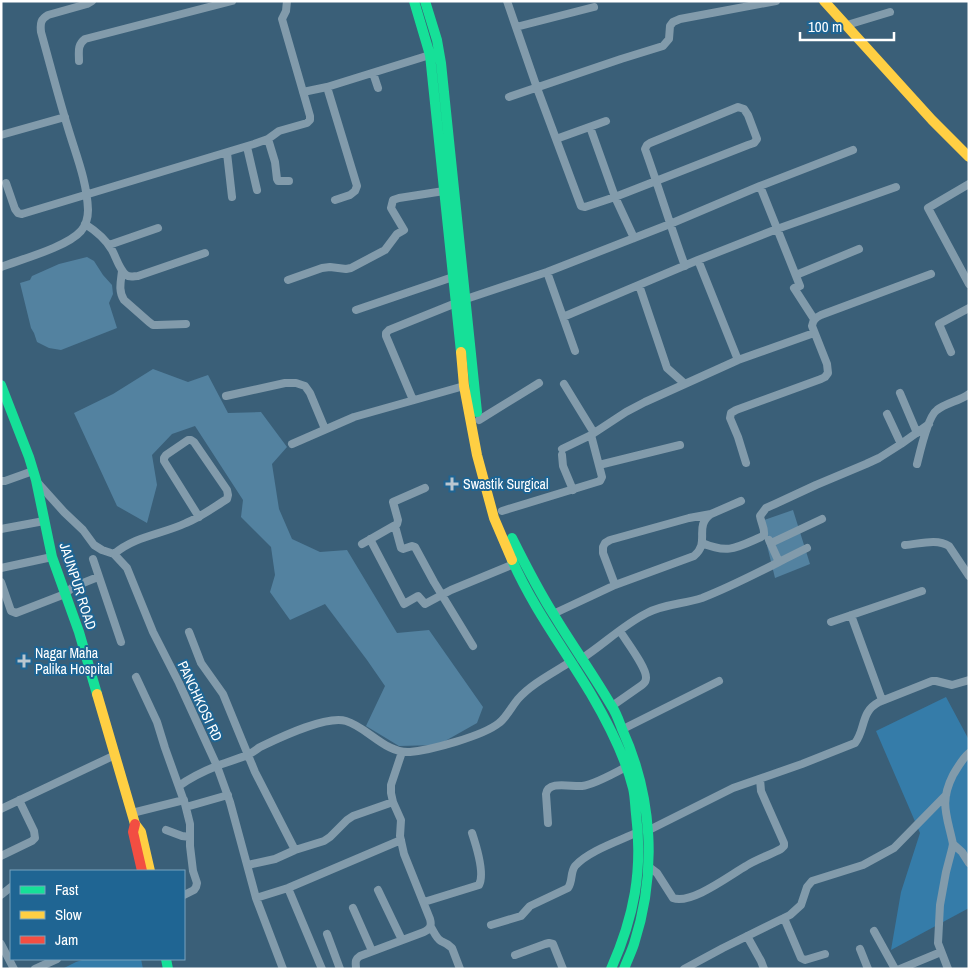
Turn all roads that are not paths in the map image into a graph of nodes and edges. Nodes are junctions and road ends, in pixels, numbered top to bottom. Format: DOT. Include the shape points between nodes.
graph roads {
  1 [pos="92,1"];
  2 [pos="232,1"];
  3 [pos="287,1"];
  4 [pos="414,1"];
  5 [pos="425,1"];
  6 [pos="508,1"];
  7 [pos="776,1"];
  8 [pos="824,1"];
  9 [pos="594,6"];
  10 [pos="890,12"];
  11 [pos="847,25"];
  12 [pos="516,27"];
  13 [pos="434,54"];
  14 [pos="79,61"];
  15 [pos="374,73"];
  16 [pos="327,87"];
  17 [pos="378,88"];
  18 [pos="537,88"];
  19 [pos="303,92"];
  20 [pos="510,97"];
  21 [pos="65,117"];
  22 [pos="606,121"];
  23 [pos="590,127"];
  24 [pos="1,135"];
  25 [pos="268,139"];
  26 [pos="556,139"];
  27 [pos="247,146"];
  28 [pos="853,150"];
  29 [pos="227,153"];
  30 [pos="969,157"];
  31 [pos="656,180"];
  32 [pos="289,181"];
  33 [pos="6,183"];
  34 [pos="969,184"];
  35 [pos="760,186"];
  36 [pos="896,187"];
  37 [pos="257,190"];
  38 [pos="444,191"];
  39 [pos="86,196"];
  40 [pos="232,197"];
  41 [pos="615,197"];
  42 [pos="335,200"];
  43 [pos="85,224"];
  44 [pos="670,224"];
  45 [pos="158,228"];
  46 [pos="777,229"];
  47 [pos="634,238"];
  48 [pos="109,245"];
  49 [pos="859,249"];
  50 [pos="205,253"];
  51 [pos="698,260"];
  52 [pos="685,266"];
  53 [pos="1,267"];
  54 [pos="122,271"];
  55 [pos="547,272"];
  56 [pos="931,274"];
  57 [pos="796,275"];
  58 [pos="453,277"];
  59 [pos="288,280"];
  60 [pos="969,284"];
  61 [pos="639,285"];
  62 [pos="461,301"];
  63 [pos="969,308"];
  64 [pos="356,310"];
  65 [pos="563,317"];
  66 [pos="814,319"];
  67 [pos="186,324"];
  68 [pos="814,333"];
  69 [pos="575,351"];
  70 [pos="951,352"];
  71 [pos="738,360"];
  72 [pos="539,383"];
  73 [pos="564,384"];
  74 [pos="685,384"];
  75 [pos="1,385"];
  76 [pos="464,386"];
  77 [pos="900,393"];
  78 [pos="969,394"];
  79 [pos="226,396"];
  80 [pos="413,400"];
  81 [pos="5,406"];
  82 [pos="887,414"];
  83 [pos="479,420"];
  84 [pos="929,424"];
  85 [pos="325,429"];
  86 [pos="917,433"];
  87 [pos="592,434"];
  88 [pos="292,444"];
  89 [pos="901,444"];
  90 [pos="680,445"];
  91 [pos="746,463"];
  92 [pos="917,464"];
  93 [pos="599,465"];
  94 [pos="34,476"];
  95 [pos="1,481"];
  96 [pos="425,488"];
  97 [pos="573,490"];
  98 [pos="741,501"];
  99 [pos="502,511"];
  100 [pos="711,514"];
  101 [pos="199,517"];
  102 [pos="822,519"];
  103 [pos="44,521"];
  104 [pos="395,526"];
  105 [pos="1,529"];
  106 [pos="764,535"];
  107 [pos="370,539"];
  108 [pos="702,543"];
  109 [pos="771,543"];
  110 [pos="362,544"];
  111 [pos="905,545"];
  112 [pos="806,548"];
  113 [pos="114,554"];
  114 [pos="52,557"];
  115 [pos="93,559"];
  116 [pos="779,562"];
  117 [pos="514,564"];
  118 [pos="1,568"];
  119 [pos="98,576"];
  120 [pos="969,576"];
  121 [pos="1,582"];
  122 [pos="615,585"];
  123 [pos="922,591"];
  124 [pos="65,594"];
  125 [pos="442,594"];
  126 [pos="553,614"];
  127 [pos="851,615"];
  128 [pos="831,622"];
  129 [pos="620,631"];
  130 [pos="189,632"];
  131 [pos="121,642"];
  132 [pos="473,646"];
  133 [pos="581,659"];
  134 [pos="570,662"];
  135 [pos="136,677"];
  136 [pos="969,680"];
  137 [pos="718,682"];
  138 [pos="882,700"];
  139 [pos="612,706"];
  140 [pos="623,729"];
  141 [pos="402,752"];
  142 [pos="969,753"];
  143 [pos="115,755"];
  144 [pos="248,755"];
  145 [pos="217,766"];
  146 [pos="626,767"];
  147 [pos="760,779"];
  148 [pos="179,786"];
  149 [pos="228,795"];
  150 [pos="946,795"];
  151 [pos="19,800"];
  152 [pos="393,802"];
  153 [pos="185,804"];
  154 [pos="1,809"];
  155 [pos="132,813"];
  156 [pos="135,824"];
  157 [pos="548,824"];
  158 [pos="166,830"];
  159 [pos="649,830"];
  160 [pos="638,832"];
  161 [pos="472,833"];
  162 [pos="190,837"];
  163 [pos="401,840"];
  164 [pos="953,844"];
  165 [pos="295,850"];
  166 [pos="1,856"];
  167 [pos="969,862"];
  168 [pos="248,865"];
  169 [pos="649,867"];
  170 [pos="142,870"];
  171 [pos="150,870"];
  172 [pos="288,888"];
  173 [pos="10,890"];
  174 [pos="378,890"];
  175 [pos="185,894"];
  176 [pos="1,895"];
  177 [pos="256,898"];
  178 [pos="424,902"];
  179 [pos="353,908"];
  180 [pos="784,918"];
  181 [pos="491,925"];
  182 [pos="431,927"];
  183 [pos="874,931"];
  184 [pos="327,934"];
  185 [pos="747,936"];
  186 [pos="402,940"];
  187 [pos="2,946"];
  188 [pos="860,949"];
  189 [pos="372,951"];
  190 [pos="941,952"];
  191 [pos="825,954"];
  192 [pos="515,955"];
  193 [pos="55,960"];
  194 [pos="14,969"];
  195 [pos="35,969"];
  196 [pos="283,969"];
  197 [pos="322,969"];
  198 [pos="340,969"];
  199 [pos="356,969"];
  200 [pos="460,969"];
  201 [pos="563,969"];
  202 [pos="611,969"];
  203 [pos="624,969"];
  204 [pos="684,969"];
  205 [pos="764,969"];
  206 [pos="868,969"];
  207 [pos="894,969"];
  208 [pos="900,969"];
  209 [pos="948,969"];
  1 -- 21 [label="street" via="48,15 40,24"];
  2 -- 14 [label="street" via="85,39 79,47"];
  3 -- 19 [label="street" via="282,19"];
  4 -- 13 [label="main road"];
  5 -- 13 [label="main road" via="436,40"];
  6 -- 12 [label="street"];
  7 -- 18 [label="street" via="680,19 670,26 669,39 663,46"];
  8 -- 11 [label="main road"];
  9 -- 12 [label="street"];
  10 -- 11 [label="street"];
  11 -- 30 [label="main road"];
  12 -- 18 [label="street"];
  13 -- 15 [label="street"];
  13 -- 38 [label="main road"];
  13 -- 62 [label="main road"];
  15 -- 16 [label="street"];
  15 -- 17 [label="street"];
  16 -- 19 [label="street"];
  16 -- 42 [label="street" via="357,186 350,195"];
  18 -- 20 [label="street"];
  18 -- 26 [label="street"];
  19 -- 25 [label="street" via="310,120 279,131"];
  21 -- 24 [label="street"];
  21 -- 39 [label="street" via="86,185"];
  22 -- 23 [label="street"];
  23 -- 26 [label="street"];
  23 -- 41 [label="street"];
  25 -- 27 [label="street"];
  25 -- 32 [label="street" via="278,182"];
  26 -- 41 [label="street" via="581,206"];
  27 -- 29 [label="street"];
  27 -- 37 [label="street"];
  28 -- 35 [label="street"];
  29 -- 39 [label="street"];
  29 -- 40 [label="street"];
  31 -- 31 [label="street" via="645,149 647,145 738,107 744,109 757,139 754,143"];
  31 -- 41 [label="street"];
  31 -- 44 [label="street"];
  33 -- 39 [label="street" via="15,209 22,214"];
  34 -- 60 [label="street" via="928,208"];
  35 -- 44 [label="street"];
  35 -- 46 [label="street"];
  36 -- 46 [label="street"];
  38 -- 58 [label="main road"];
  38 -- 59 [label="street" via="393,200 391,208 404,230 373,258 351,268 322,268"];
  39 -- 43 [label="street" via="88,216"];
  41 -- 47 [label="street"];
  43 -- 48 [label="street"];
  43 -- 53 [label="street" via="64,244"];
  44 -- 47 [label="street"];
  44 -- 52 [label="street"];
  45 -- 48 [label="street"];
  46 -- 51 [label="street"];
  46 -- 57 [label="street"];
  47 -- 55 [label="street"];
  48 -- 54 [label="street"];
  49 -- 57 [label="street"];
  50 -- 54 [label="street" via="138,276 131,277"];
  51 -- 52 [label="street"];
  51 -- 71 [label="street"];
  52 -- 61 [label="street"];
  54 -- 67 [label="street" via="121,296 136,311 153,325"];
  55 -- 62 [label="street"];
  55 -- 65 [label="street"];
  56 -- 66 [label="street"];
  57 -- 66 [label="street" via="797,287"];
  58 -- 62 [label="main road"];
  58 -- 64 [label="street"];
  61 -- 65 [label="street"];
  61 -- 74 [label="street" via="667,368"];
  62 -- 76 [label="main road"];
  62 -- 80 [label="street" via="386,333"];
  62 -- 83 [label="main road"];
  63 -- 70 [label="street" via="939,324"];
  65 -- 69 [label="street"];
  66 -- 68 [label="street"];
  68 -- 71 [label="street"];
  68 -- 91 [label="street" via="828,369 825,377 731,413"];
  71 -- 74 [label="street"];
  72 -- 83 [label="street"];
  73 -- 87 [label="street"];
  74 -- 87 [label="street" via="638,405"];
  75 -- 81 [label="main road, JAUNPUR ROAD"];
  76 -- 80 [label="street"];
  76 -- 117 [label="main road" via="477,455 494,518"];
  77 -- 86 [label="street"];
  78 -- 84 [label="street" via="936,410"];
  79 -- 85 [label="street" via="296,383 305,386 310,393"];
  80 -- 85 [label="street"];
  81 -- 94 [label="main road, JAUNPUR ROAD"];
  82 -- 89 [label="street"];
  83 -- 99 [label="main road"];
  84 -- 86 [label="street"];
  84 -- 92 [label="street"];
  85 -- 88 [label="street"];
  86 -- 89 [label="street"];
  87 -- 93 [label="street"];
  87 -- 97 [label="street" via="562,452"];
  89 -- 106 [label="street" via="866,464 766,508 760,516"];
  90 -- 93 [label="street"];
  93 -- 97 [label="street" via="600,481"];
  94 -- 95 [label="street"];
  94 -- 103 [label="main road, JAUNPUR ROAD"];
  94 -- 113 [label="street, PANCHKOSI RD" via="94,545"];
  96 -- 104 [label="street" via="393,502 398,520"];
  97 -- 99 [label="street"];
  98 -- 100 [label="street"];
  99 -- 126 [label="main road" via="514,543"];
  100 -- 108 [label="street" via="702,527"];
  100 -- 122 [label="street" via="605,543 603,553"];
  101 -- 101 [label="street" via="164,461 166,455 188,440 194,442 228,494 227,498"];
  101 -- 113 [label="street" via="140,539"];
  102 -- 109 [label="street"];
  103 -- 105 [label="street"];
  103 -- 114 [label="main road, JAUNPUR ROAD"];
  104 -- 107 [label="street"];
  104 -- 125 [label="street" via="401,548 415,547"];
  106 -- 108 [label="street" via="728,549"];
  106 -- 109 [label="street"];
  107 -- 110 [label="street"];
  107 -- 125 [label="street" via="404,604 418,596 425,604"];
  108 -- 122 [label="street" via="698,553 689,559"];
  109 -- 116 [label="street"];
  111 -- 120 [label="street" via="944,543"];
  112 -- 116 [label="street"];
  113 -- 145 [label="street, PANCHKOSI RD" via="127,568 153,632"];
  114 -- 118 [label="street"];
  114 -- 124 [label="main road, JAUNPUR ROAD"];
  115 -- 119 [label="street"];
  116 -- 129 [label="street" via="701,598 649,612"];
  117 -- 125 [label="street"];
  117 -- 134 [label="main road"];
  119 -- 124 [label="street"];
  119 -- 131 [label="street"];
  121 -- 124 [label="street" via="13,613"];
  122 -- 126 [label="street"];
  123 -- 127 [label="street"];
  124 -- 143 [label="main road, JAUNPUR ROAD"];
  125 -- 132 [label="street"];
  126 -- 133 [label="main road"];
  127 -- 128 [label="street"];
  127 -- 138 [label="street"];
  129 -- 133 [label="street"];
  129 -- 139 [label="street" via="643,666 646,681 638,690"];
  130 -- 144 [label="street" via="202,663 223,694"];
  133 -- 139 [label="main road"];
  134 -- 141 [label="street" via="518,699 491,728 439,746"];
  134 -- 146 [label="main road" via="608,722"];
  135 -- 148 [label="street" via="157,722"];
  136 -- 138 [label="street" via="952,685 932,681"];
  137 -- 140 [label="street"];
  138 -- 147 [label="street" via="868,712 855,743"];
  139 -- 140 [label="main road"];
  140 -- 159 [label="main road" via="639,774"];
  141 -- 144 [label="street" via="352,724 335,720 289,734"];
  141 -- 152 [label="street" via="391,785"];
  142 -- 150 [label="street" via="957,768"];
  143 -- 151 [label="street"];
  143 -- 155 [label="main road, JAUNPUR ROAD"];
  144 -- 145 [label="street"];
  144 -- 165 [label="street"];
  145 -- 148 [label="street"];
  145 -- 149 [label="street, PANCHKOSI RD"];
  146 -- 157 [label="street" via="584,786 549,788 546,794"];
  146 -- 160 [label="main road" via="633,790"];
  147 -- 159 [label="street" via="733,788"];
  147 -- 169 [label="street" via="761,791 784,842 781,850 683,900 673,898"];
  148 -- 153 [label="street"];
  149 -- 153 [label="street"];
  149 -- 168 [label="street, PANCHKOSI RD"];
  150 -- 164 [label="street" via="944,807"];
  150 -- 180 [label="street" via="894,848 863,865 812,881 801,905"];
  151 -- 154 [label="street"];
  151 -- 166 [label="street" via="34,831 34,838"];
  152 -- 163 [label="street" via="401,820"];
  152 -- 165 [label="street" via="353,816 330,838"];
  153 -- 155 [label="street"];
  153 -- 162 [label="street"];
  155 -- 156 [label="main road, JAUNPUR ROAD"];
  156 -- 170 [label="main road, JAUNPUR ROAD" via="133,832"];
  156 -- 171 [label="main road, JAUNPUR ROAD"];
  158 -- 162 [label="street"];
  159 -- 169 [label="main road"];
  160 -- 181 [label="street" via="586,857 572,870 568,888 530,906 521,916"];
  160 -- 202 [label="main road" via="637,882 622,944"];
  161 -- 178 [label="street" via="481,876 479,886"];
  162 -- 175 [label="street" via="197,883"];
  163 -- 172 [label="street"];
  163 -- 178 [label="street"];
  164 -- 167 [label="street"];
  164 -- 190 [label="street" via="940,905 938,943"];
  165 -- 168 [label="street" via="280,858"];
  168 -- 177 [label="street, PANCHKOSI RD"];
  169 -- 203 [label="main road" via="641,918"];
  172 -- 177 [label="street"];
  172 -- 197 [label="street"];
  173 -- 176 [label="street"];
  174 -- 186 [label="street"];
  177 -- 196 [label="street, PANCHKOSI RD"];
  178 -- 182 [label="street"];
  179 -- 189 [label="street"];
  180 -- 185 [label="street"];
  180 -- 191 [label="street" via="801,958 806,960"];
  182 -- 186 [label="street"];
  182 -- 200 [label="street" via="439,940 450,945"];
  183 -- 207 [label="street"];
  184 -- 198 [label="street"];
  185 -- 204 [label="street"];
  185 -- 205 [label="street"];
  186 -- 189 [label="street"];
  187 -- 194 [label="street"];
  188 -- 206 [label="street"];
  189 -- 199 [label="street" via="356,958"];
  190 -- 208 [label="street"];
  190 -- 209 [label="street"];
  192 -- 201 [label="street" via="553,944"];
  193 -- 195 [label="street"];
}
